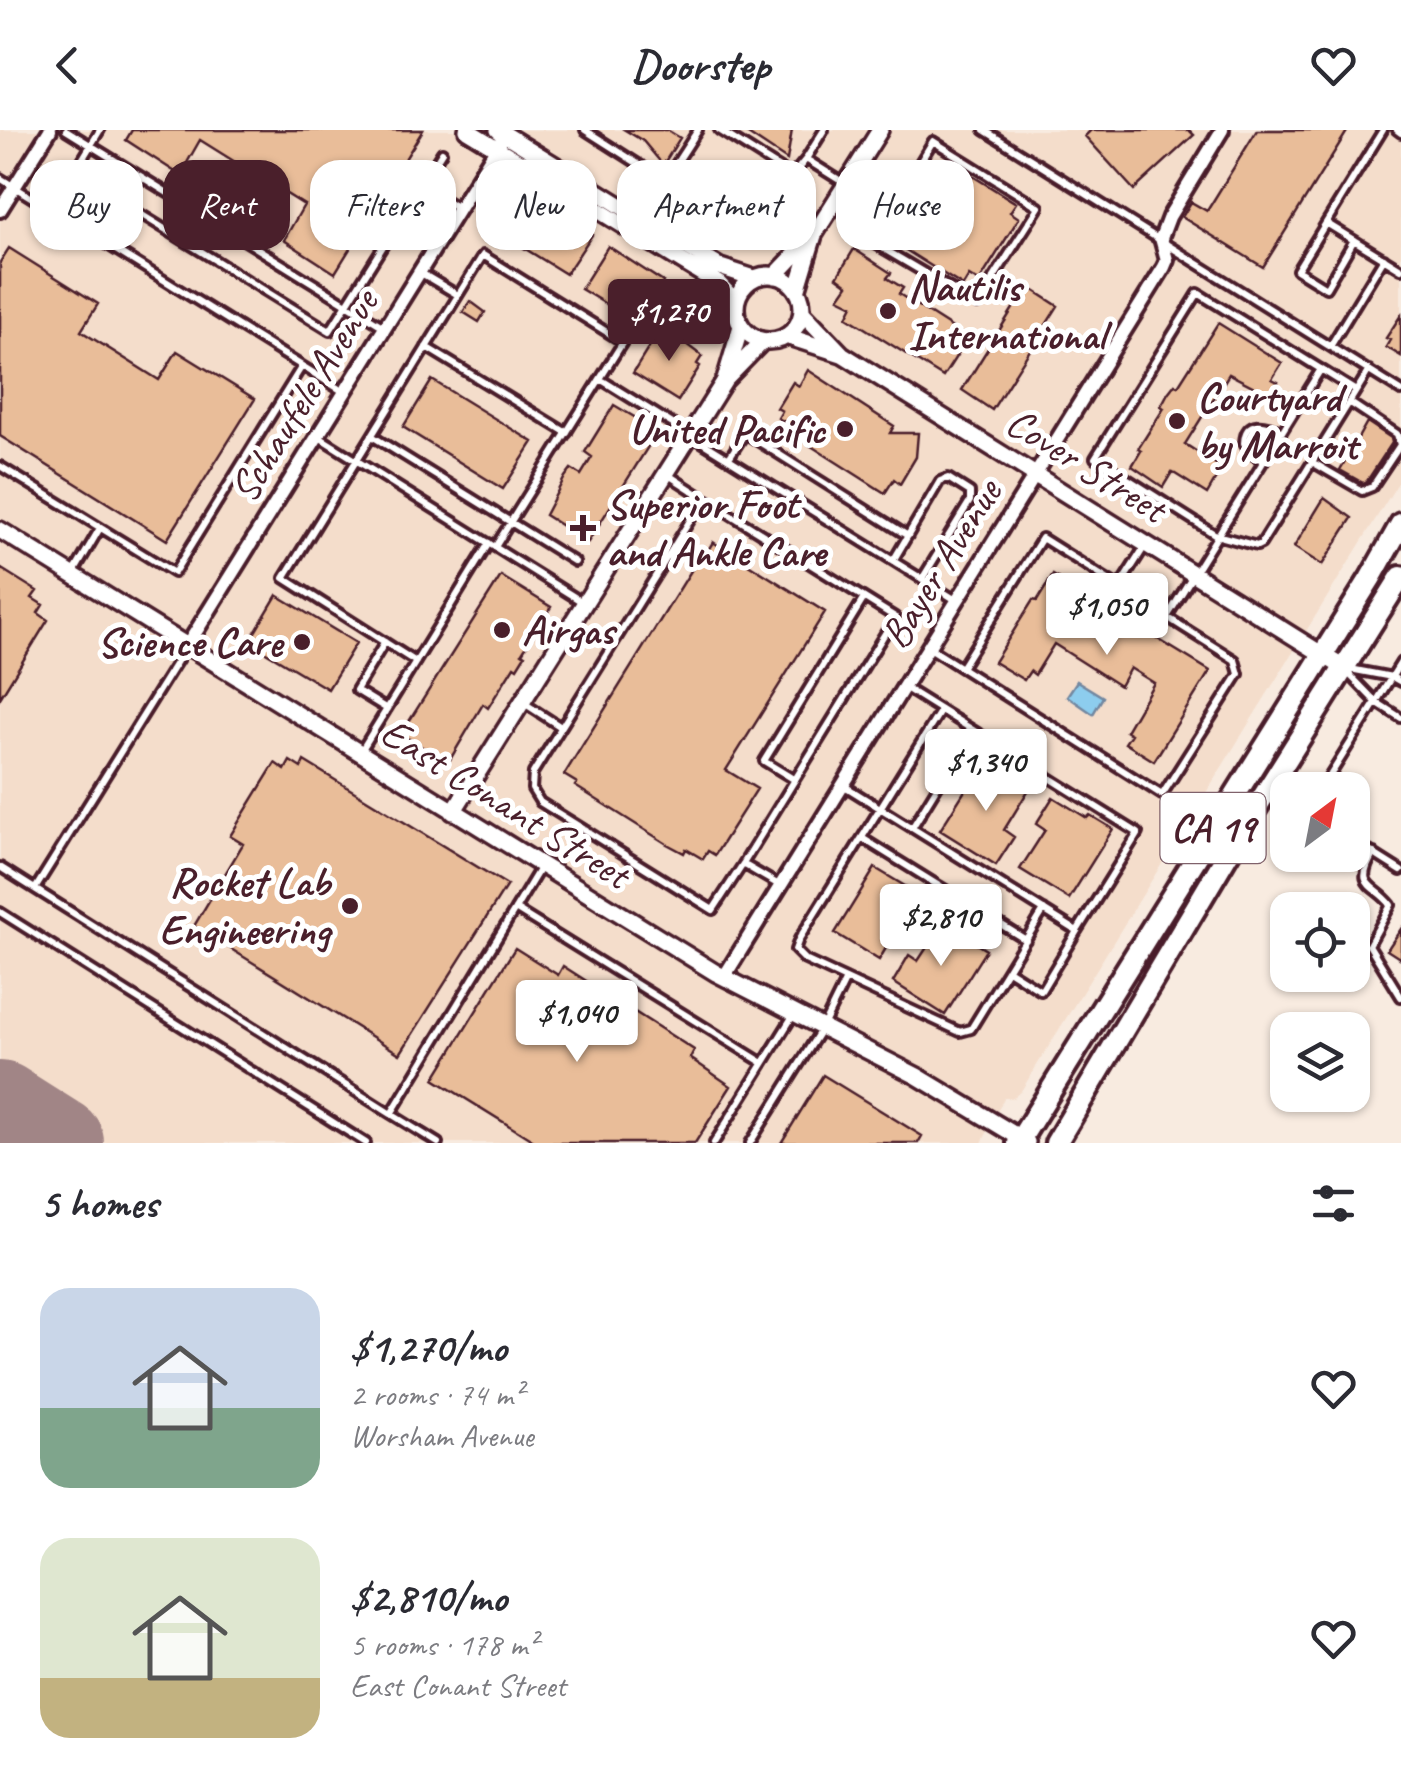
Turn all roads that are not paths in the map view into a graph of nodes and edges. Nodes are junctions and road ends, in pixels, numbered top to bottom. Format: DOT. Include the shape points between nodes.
graph roads {
  1 [pos="50,130"];
  2 [pos="66,130"];
  3 [pos="100,130"];
  4 [pos="467,130"];
  5 [pos="585,130"];
  6 [pos="698,130"];
  7 [pos="720,130"];
  8 [pos="824,130"];
  9 [pos="880,130"];
  10 [pos="984,130"];
  11 [pos="1222,130"];
  12 [pos="1383,130"];
  13 [pos="502,136"];
  14 [pos="90,146"];
  15 [pos="442,152"];
  16 [pos="806,159"];
  17 [pos="437,160"];
  18 [pos="861,160"];
  19 [pos="0,178"];
  20 [pos="836,178"];
  21 [pos="14,187"];
  22 [pos="836,200"];
  23 [pos="456,207"];
  24 [pos="459,209"];
  25 [pos="0,210"];
  26 [pos="890,212"];
  27 [pos="1326,223"];
  28 [pos="816,232"];
  29 [pos="1161,238"];
  30 [pos="1354,240"];
  31 [pos="381,250"];
  32 [pos="800,250"];
  33 [pos="809,250"];
  34 [pos="1384,258"];
  35 [pos="1401,269"];
  36 [pos="420,272"];
  37 [pos="775,276"];
  38 [pos="754,278"];
  39 [pos="797,291"];
  40 [pos="458,295"];
  41 [pos="736,302"];
  42 [pos="347,304"];
  43 [pos="802,312"];
  44 [pos="741,326"];
  45 [pos="385,328"];
  46 [pos="786,336"];
  47 [pos="763,341"];
  48 [pos="1330,345"];
  49 [pos="426,347"];
  50 [pos="842,354"];
  51 [pos="302,366"];
  52 [pos="1321,369"];
  53 [pos="1369,370"];
  54 [pos="600,379"];
  55 [pos="725,380"];
  56 [pos="1401,390"];
  57 [pos="1356,391"];
  58 [pos="345,393"];
  59 [pos="1349,402"];
  60 [pos="1282,432"];
  61 [pos="566,433"];
  62 [pos="690,434"];
  63 [pos="318,436"];
  64 [pos="372,436"];
  65 [pos="729,458"];
  66 [pos="356,460"];
  67 [pos="1263,462"];
  68 [pos="1312,462"];
  69 [pos="0,466"];
  70 [pos="666,473"];
  71 [pos="1036,474"];
  72 [pos="704,498"];
  73 [pos="511,522"];
  74 [pos="1401,524"];
  75 [pos="100,528"];
  76 [pos="0,530"];
  77 [pos="908,536"];
  78 [pos="1216,536"];
  79 [pos="1146,544"];
  80 [pos="492,545"];
  81 [pos="893,561"];
  82 [pos="575,562"];
  83 [pos="1194,574"];
  84 [pos="72,575"];
  85 [pos="1401,577"];
  86 [pos="922,579"];
  87 [pos="1119,587"];
  88 [pos="864,598"];
  89 [pos="956,600"];
  90 [pos="1124,601"];
  91 [pos="584,603"];
  92 [pos="1168,617"];
  93 [pos="1156,620"];
  94 [pos="385,642"];
  95 [pos="187,646"];
  96 [pos="926,647"];
  97 [pos="1322,654"];
  98 [pos="416,662"];
  99 [pos="1401,662"];
  100 [pos="961,668"];
  101 [pos="1344,668"];
  102 [pos="1392,677"];
  103 [pos="1401,682"];
  104 [pos="902,686"];
  105 [pos="522,702"];
  106 [pos="1376,702"];
  107 [pos="387,710"];
  108 [pos="941,710"];
  109 [pos="1401,718"];
  110 [pos="561,727"];
  111 [pos="972,730"];
  112 [pos="359,754"];
  113 [pos="1332,772"];
  114 [pos="796,780"];
  115 [pos="842,785"];
  116 [pos="881,808"];
  117 [pos="453,812"];
  118 [pos="912,828"];
  119 [pos="862,838"];
  120 [pos="1370,851"];
  121 [pos="1374,854"];
  122 [pos="742,864"];
  123 [pos="0,866"];
  124 [pos="541,866"];
  125 [pos="1401,870"];
  126 [pos="780,886"];
  127 [pos="36,888"];
  128 [pos="515,910"];
  129 [pos="1044,910"];
  130 [pos="0,912"];
  131 [pos="1077,931"];
  132 [pos="1026,940"];
  133 [pos="1008,970"];
  134 [pos="724,977"];
  135 [pos="846,979"];
  136 [pos="1401,997"];
  137 [pos="794,1014"];
  138 [pos="822,1028"];
  139 [pos="763,1063"];
  140 [pos="391,1114"];
  141 [pos="1022,1141"];
  142 [pos="366,1143"];
  143 [pos="438,1143"];
  144 [pos="714,1143"];
  145 [pos="750,1143"];
  146 [pos="1056,1143"];
  1 -- 21 [label="street"];
  2 -- 14 [label="lane"];
  3 -- 14 [label="lane"];
  4 -- 13 [label="street"];
  5 -- 6 [label="lane" via="665,181"];
  7 -- 16 [label="lane" via="792,176"];
  8 -- 16 [label="lane"];
  9 -- 18 [label="street"];
  10 -- 29 [label="lane"];
  11 -- 29 [label="street, Bayer Avenue"];
  12 -- 27 [label="lane"];
  13 -- 24 [label="street, Schaufele Avenue"];
  13 -- 38 [label="street" via="720,267"];
  13 -- 41 [label="street"];
  14 -- 42 [label="lane"];
  14 -- 42 [label="lane" via="74,173 330,332"];
  15 -- 17 [label="lane"];
  16 -- 20 [label="lane"];
  19 -- 21 [label="lane"];
  21 -- 25 [label="street"];
  21 -- 51 [label="lane"];
  22 -- 28 [label="street"];
  23 -- 24 [label="lane"];
  24 -- 36 [label="street, Schaufele Avenue"];
  26 -- 26 [label="lane" via="872,242 977,304 1039,207 933,141"];
  27 -- 30 [label="lane"];
  27 -- 30 [label="lane" via="1297,270 1326,288"];
  29 -- 48 [label="lane"];
  29 -- 71 [label="street, Bayer Avenue" via="1167,260"];
  30 -- 34 [label="lane"];
  31 -- 42 [label="lane"];
  32 -- 37 [label="street"];
  33 -- 39 [label="street"];
  34 -- 35 [label="lane"];
  34 -- 48 [label="lane"];
  36 -- 40 [label="lane"];
  36 -- 45 [label="street, Schaufele Avenue"];
  37 -- 38 [label="street"];
  37 -- 39 [label="street"];
  38 -- 41 [label="street"];
  39 -- 43 [label="street"];
  40 -- 49 [label="lane"];
  40 -- 54 [label="lane" via="483,255 623,342"];
  41 -- 44 [label="street"];
  42 -- 45 [label="lane"];
  43 -- 46 [label="street"];
  43 -- 50 [label="street, Cover Street"];
  44 -- 47 [label="street"];
  44 -- 55 [label="street"];
  45 -- 58 [label="street, Schaufele Avenue"];
  46 -- 47 [label="street"];
  46 -- 50 [label="street, Cover Street"];
  47 -- 55 [label="street"];
  48 -- 53 [label="lane"];
  49 -- 61 [label="lane"];
  49 -- 64 [label="lane"];
  50 -- 71 [label="street, Cover Street"];
  51 -- 58 [label="lane"];
  51 -- 75 [label="lane" via="174,574"];
  52 -- 57 [label="lane"];
  52 -- 60 [label="lane"];
  52 -- 78 [label="lane" via="1198,293 1095,458"];
  53 -- 56 [label="lane"];
  53 -- 57 [label="lane"];
  54 -- 61 [label="lane"];
  54 -- 62 [label="lane"];
  55 -- 62 [label="street"];
  57 -- 59 [label="lane"];
  58 -- 63 [label="street, Schaufele Avenue"];
  59 -- 68 [label="lane"];
  59 -- 68 [label="lane" via="1397,434 1400,445 1372,488 1362,491"];
  60 -- 67 [label="lane"];
  60 -- 67 [label="lane" via="1266,423 1248,430 1244,443"];
  61 -- 73 [label="lane"];
  62 -- 65 [label="lane"];
  62 -- 70 [label="street"];
  63 -- 66 [label="lane"];
  63 -- 95 [label="street, Schaufele Avenue"];
  64 -- 66 [label="lane"];
  64 -- 73 [label="lane"];
  65 -- 77 [label="lane" via="745,433"];
  65 -- 81 [label="lane"];
  66 -- 80 [label="lane"];
  66 -- 94 [label="lane" via="284,578"];
  67 -- 78 [label="lane"];
  68 -- 78 [label="lane" via="1261,544"];
  69 -- 75 [label="lane"];
  70 -- 72 [label="lane"];
  70 -- 91 [label="street"];
  71 -- 79 [label="street, Cover Street"];
  71 -- 89 [label="street, Bayer Avenue"];
  72 -- 88 [label="lane"];
  72 -- 110 [label="lane"];
  73 -- 80 [label="lane"];
  73 -- 82 [label="lane"];
  74 -- 97 [label="main road, CA 19"];
  75 -- 84 [label="lane"];
  76 -- 84 [label="street, East Conant Street"];
  77 -- 81 [label="lane"];
  77 -- 86 [label="lane" via="940,481 948,478 970,492"];
  78 -- 83 [label="lane"];
  79 -- 83 [label="street, Cover Street"];
  79 -- 87 [label="lane"];
  80 -- 91 [label="lane"];
  80 -- 98 [label="lane"];
  81 -- 86 [label="lane"];
  83 -- 92 [label="lane"];
  83 -- 97 [label="street, Cover Street"];
  84 -- 95 [label="street, East Conant Street"];
  85 -- 101 [label="main road, CA 19"];
  86 -- 89 [label="lane"];
  87 -- 90 [label="lane"];
  87 -- 92 [label="lane"];
  87 -- 100 [label="lane" via="1042,538"];
  88 -- 114 [label="lane" via="895,617"];
  88 -- 114 [label="lane" via="764,761"];
  89 -- 96 [label="street, Bayer Avenue"];
  91 -- 105 [label="street"];
  92 -- 93 [label="lane"];
  92 -- 100 [label="lane" via="1236,660 1238,674 1162,795"];
  94 -- 98 [label="lane"];
  94 -- 107 [label="lane" via="356,690"];
  95 -- 112 [label="street, East Conant Street"];
  95 -- 127 [label="lane"];
  96 -- 100 [label="lane"];
  96 -- 104 [label="street, Bayer Avenue"];
  97 -- 101 [label="street, Cover Street"];
  97 -- 141 [label="main road, CA 19"];
  98 -- 107 [label="lane"];
  99 -- 102 [label="lane"];
  101 -- 102 [label="lane"];
  101 -- 106 [label="lane"];
  101 -- 146 [label="main road, CA 19"];
  102 -- 103 [label="lane"];
  102 -- 106 [label="lane"];
  104 -- 108 [label="lane"];
  104 -- 115 [label="street, Bayer Avenue"];
  105 -- 110 [label="lane"];
  105 -- 117 [label="street"];
  106 -- 109 [label="lane"];
  106 -- 113 [label="lane"];
  107 -- 112 [label="lane"];
  108 -- 111 [label="lane"];
  108 -- 116 [label="lane"];
  110 -- 122 [label="lane" via="533,774 540,802 712,910"];
  111 -- 118 [label="lane"];
  111 -- 131 [label="lane" via="1138,833"];
  112 -- 117 [label="street, East Conant Street"];
  114 -- 122 [label="lane"];
  115 -- 116 [label="lane"];
  115 -- 126 [label="street, Bayer Avenue"];
  116 -- 118 [label="lane"];
  116 -- 119 [label="lane"];
  117 -- 124 [label="street, East Conant Street"];
  118 -- 129 [label="lane"];
  119 -- 132 [label="lane"];
  119 -- 135 [label="lane" via="795,950"];
  120 -- 121 [label="lane"];
  121 -- 125 [label="lane"];
  121 -- 136 [label="lane" via="1364,880 1391,906 1369,945"];
  122 -- 126 [label="lane"];
  123 -- 127 [label="lane"];
  124 -- 128 [label="lane"];
  124 -- 134 [label="street, East Conant Street"];
  126 -- 134 [label="street, Bayer Avenue"];
  127 -- 140 [label="lane"];
  128 -- 139 [label="lane"];
  128 -- 140 [label="lane"];
  129 -- 131 [label="lane"];
  129 -- 132 [label="lane"];
  130 -- 142 [label="lane"];
  131 -- 133 [label="lane" via="1041,991"];
  132 -- 133 [label="lane"];
  133 -- 135 [label="lane" via="971,1029 960,1032"];
  134 -- 137 [label="street, East Conant Street"];
  135 -- 138 [label="lane"];
  137 -- 138 [label="street, East Conant Street"];
  137 -- 139 [label="lane"];
  138 -- 141 [label="street, East Conant Street"];
  138 -- 145 [label="lane"];
  139 -- 144 [label="lane"];
  140 -- 143 [label="lane"];
}
